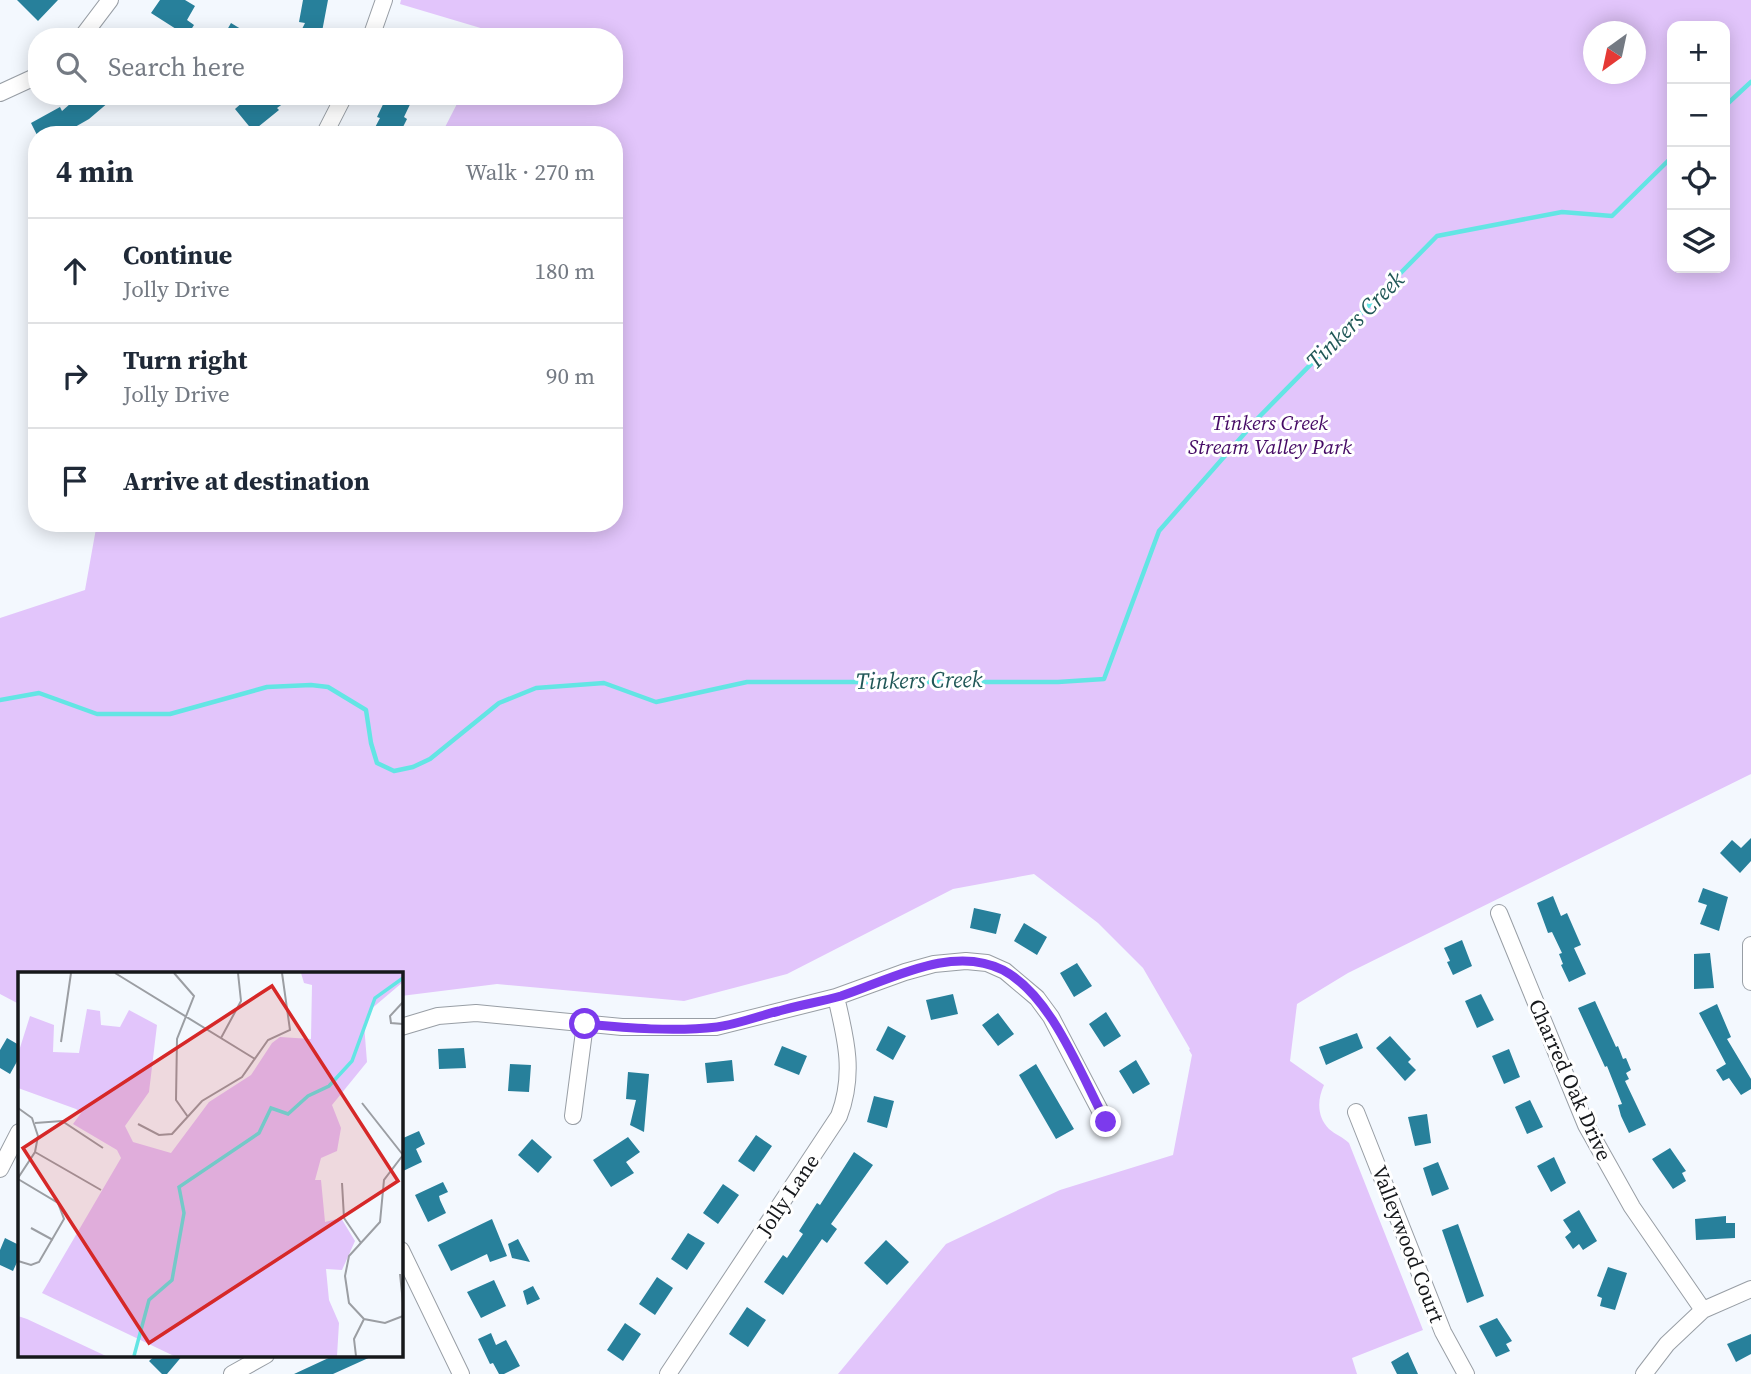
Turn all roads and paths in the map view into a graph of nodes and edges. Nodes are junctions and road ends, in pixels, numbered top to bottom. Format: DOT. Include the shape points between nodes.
graph roads {
  1 [pos="110,0"];
  2 [pos="384,0"];
  3 [pos="89,28"];
  4 [pos="374,28"];
  5 [pos="28,80"];
  6 [pos="0,93"];
  7 [pos="339,105"];
  8 [pos="329,126"];
  9 [pos="1499,912"];
  10 [pos="1751,945"];
  11 [pos="1751,982"];
  12 [pos="836,997"];
  13 [pos="585,1024"];
  14 [pos="402,1027"];
  15 [pos="1356,1112"];
  16 [pos="573,1116"];
  17 [pos="1106,1122"];
  18 [pos="18,1134"];
  19 [pos="0,1168"];
  20 [pos="402,1255"];
  21 [pos="408,1285"];
  22 [pos="1751,1289"];
  23 [pos="1703,1310"];
  24 [pos="264,1356"];
  25 [pos="232,1374"];
  26 [pos="461,1374"];
  27 [pos="668,1374"];
  28 [pos="1466,1374"];
  29 [pos="1644,1374"];
  1 -- 3 [label="street"];
  2 -- 4 [label="street"];
  5 -- 6 [label="street"];
  7 -- 8 [label="street"];
  9 -- 23 [label="street, Charred Oak Drive" via="1592,1138 1632,1207"];
  10 -- 11 [label="street"];
  12 -- 13 [label="street" via="716,1027"];
  12 -- 17 [label="street" via="934,964 987,963 1005,971 1030,991 1051,1017"];
  12 -- 27 [label="street, Jolly Lane" via="848,1045 846,1098 839,1116"];
  13 -- 14 [label="street" via="476,1013"];
  13 -- 16 [label="street"];
  15 -- 28 [label="street, Valleywood Court" via="1443,1332"];
  18 -- 19 [label="street"];
  20 -- 21 [label="street"];
  21 -- 26 [label="street"];
  22 -- 23 [label="street"];
  23 -- 29 [label="street"];
  24 -- 25 [label="street"];
}
